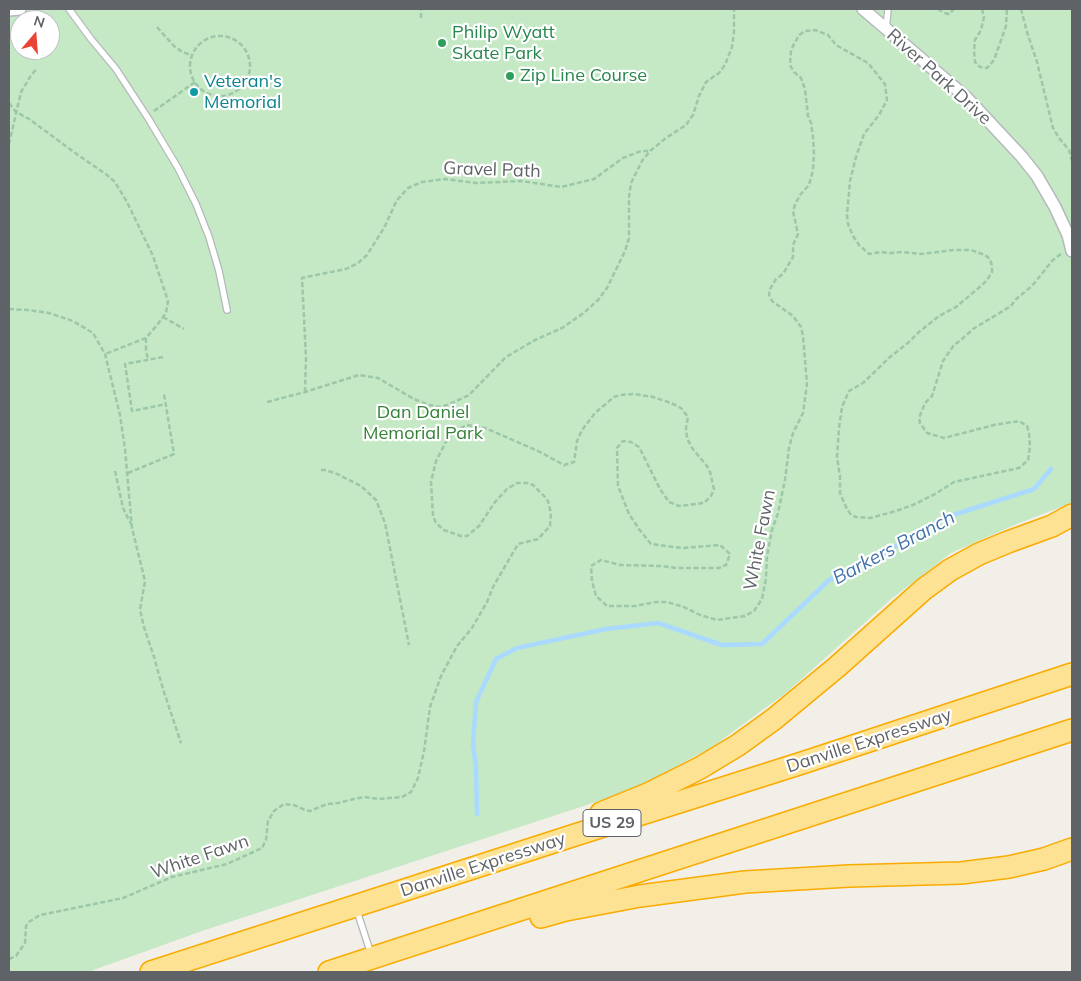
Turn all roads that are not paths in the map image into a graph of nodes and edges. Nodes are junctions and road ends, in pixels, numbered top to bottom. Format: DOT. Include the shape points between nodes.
graph roads {
  1 [pos="20,9"];
  2 [pos="69,9"];
  3 [pos="863,9"];
  4 [pos="888,9"];
  5 [pos="9,10"];
  6 [pos="886,29"];
  7 [pos="1072,251"];
  8 [pos="227,310"];
  9 [pos="1072,515"];
  10 [pos="1072,674"];
  11 [pos="1072,730"];
  12 [pos="1072,849"];
  13 [pos="389,895"];
  14 [pos="355,906"];
  15 [pos="369,965"];
  16 [pos="151,972"];
  17 [pos="329,972"];
  1 -- 5 [label="street"];
  2 -- 8 [label="lane" via="116,69 178,168 212,246"];
  3 -- 6 [label="street, River Park Drive"];
  4 -- 6 [label="lane"];
  6 -- 7 [label="street, River Park Drive" via="967,98 1022,157 1055,207"];
  9 -- 13 [label="highway" via="979,554 950,570 774,719 700,768 605,812 509,844 419,879"];
  10 -- 13 [label="highway, Danville Expressway / US 29"];
  11 -- 15 [label="highway"];
  12 -- 15 [label="highway" via="1009,867 960,873 746,882 640,896 566,910"];
  13 -- 14 [label="highway, Danville Expressway / US 29"];
  14 -- 15 [label="lane"];
  14 -- 16 [label="highway, Danville Expressway / US 29"];
  15 -- 17 [label="highway"];
}
